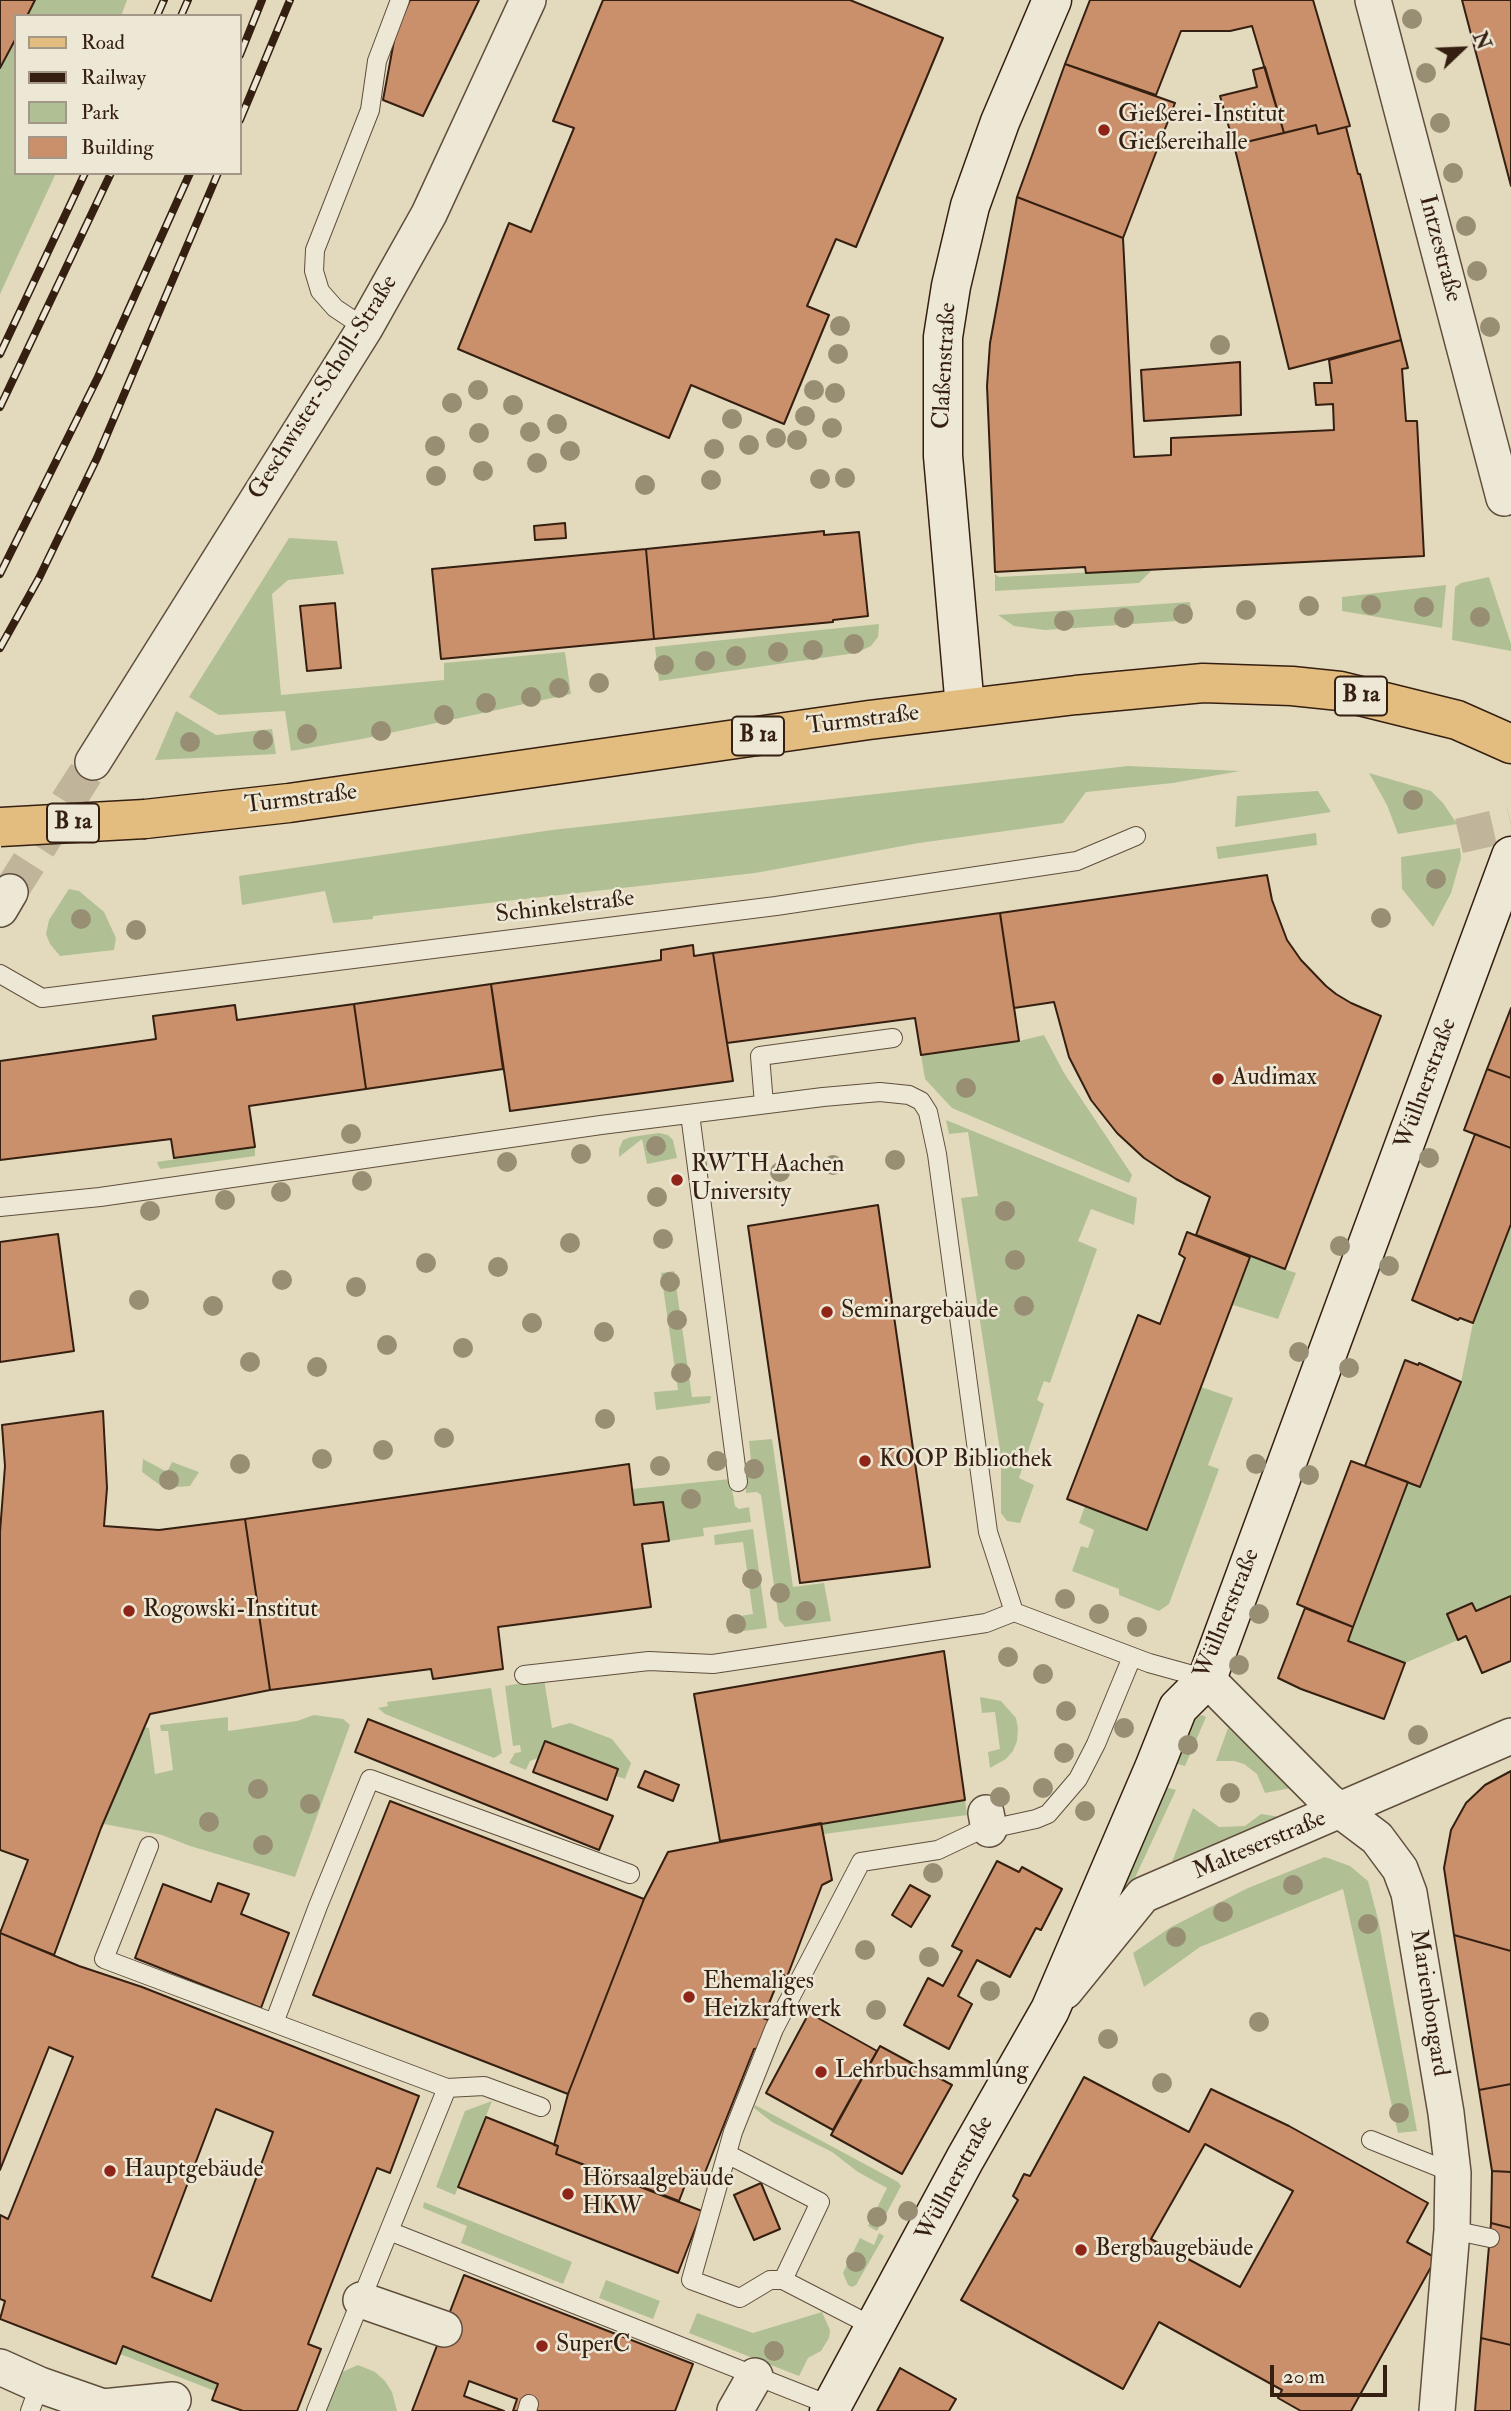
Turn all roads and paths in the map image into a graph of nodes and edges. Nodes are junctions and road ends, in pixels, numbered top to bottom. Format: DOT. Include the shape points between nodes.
graph roads {
  1 [pos="400,0"];
  2 [pos="528,0"];
  3 [pos="1052,0"];
  4 [pos="1373,0"];
  5 [pos="365,328"];
  6 [pos="1504,498"];
  7 [pos="965,708"];
  8 [pos="1511,744"];
  9 [pos="93,762"];
  10 [pos="0,827"];
  11 [pos="1136,835"];
  12 [pos="1511,856"];
  13 [pos="0,974"];
  14 [pos="893,1038"];
  15 [pos="764,1104"];
  16 [pos="690,1114"];
  17 [pos="0,1207"];
  18 [pos="738,1482"];
  19 [pos="1014,1612"];
  20 [pos="1132,1657"];
  21 [pos="524,1675"];
  22 [pos="1207,1679"];
  23 [pos="1511,1736"];
  24 [pos="1341,1811"];
  25 [pos="149,1846"];
  26 [pos="630,1874"];
  27 [pos="1050,2010"];
  28 [pos="274,2023"];
  29 [pos="447,2088"];
  30 [pos="541,2107"];
  31 [pos="1371,2140"];
  32 [pos="727,2154"];
  33 [pos="1453,2173"];
  34 [pos="1452,2230"];
  35 [pos="389,2231"];
  36 [pos="1490,2238"];
  37 [pos="783,2280"];
  38 [pos="361,2300"];
  39 [pos="874,2327"];
  40 [pos="444,2329"];
  41 [pos="0,2367"];
  42 [pos="755,2376"];
  43 [pos="38,2389"];
  44 [pos="173,2400"];
  45 [pos="831,2409"];
  46 [pos="316,2411"];
  47 [pos="735,2411"];
  48 [pos="1437,2411"];
  1 -- 5 [label="lane" via="377,61 370,110 315,250 314,271 320,291 335,308"];
  2 -- 5 [label="street, Geschwister-Scholl-Straße" via="429,214"];
  3 -- 7 [label="street, Claßenstraße" via="999,122 970,206 943,337 942,433"];
  4 -- 6 [label="street, Intzestraße"];
  5 -- 9 [label="street, Geschwister-Scholl-Straße"];
  7 -- 8 [label="main road, Turmstraße / B 1a" via="1203,683 1292,685 1433,712"];
  7 -- 10 [label="main road, Turmstraße / B 1a, bridge" via="289,803 145,819"];
  11 -- 13 [label="lane, Schinkelstraße" via="1077,861 776,906 42,998"];
  12 -- 22 [label="street, Wüllnerstraße"];
  14 -- 15 [label="lane" via="760,1056"];
  15 -- 16 [label="lane"];
  15 -- 19 [label="lane" via="880,1092 909,1095 921,1101 928,1112 988,1532"];
  16 -- 17 [label="lane"];
  16 -- 18 [label="lane"];
  19 -- 20 [label="lane"];
  19 -- 21 [label="lane" via="986,1623 725,1663 649,1661"];
  20 -- 22 [label="lane"];
  20 -- 32 [label="lane" via="1097,1744 1078,1779 1048,1814 1036,1819 987,1821 976,1832 938,1850 861,1862 774,2029"];
  22 -- 24 [label="street, Marienbongard"];
  22 -- 27 [label="street, Wüllnerstraße" via="1178,1708"];
  23 -- 24 [label="street, Malteserstraße"];
  24 -- 27 [label="street, Malteserstraße" via="1143,1895"];
  24 -- 33 [label="street, Marienbongard" via="1377,1839 1401,1869 1409,1893"];
  25 -- 28 [label="lane" via="104,1959"];
  26 -- 28 [label="lane" via="370,1779"];
  27 -- 39 [label="street, Wüllnerstraße"];
  28 -- 29 [label="lane"];
  29 -- 30 [label="lane" via="484,2086"];
  29 -- 35 [label="lane"];
  31 -- 33 [label="lane"];
  32 -- 37 [label="lane" via="820,2202"];
  32 -- 37 [label="lane" via="691,2280 740,2298 770,2280"];
  33 -- 34 [label="street, Marienbongard"];
  34 -- 36 [label="lane"];
  34 -- 48 [label="street, Marienbongard"];
  35 -- 38 [label="lane"];
  35 -- 42 [label="lane"];
  37 -- 39 [label="lane"];
  38 -- 40 [label="street"];
  38 -- 46 [label="lane"];
  39 -- 45 [label="street, Wüllnerstraße"];
  41 -- 43 [label="street"];
  42 -- 45 [label="lane"];
  42 -- 47 [label="street"];
  43 -- 44 [label="street" via="103,2407"];
}
